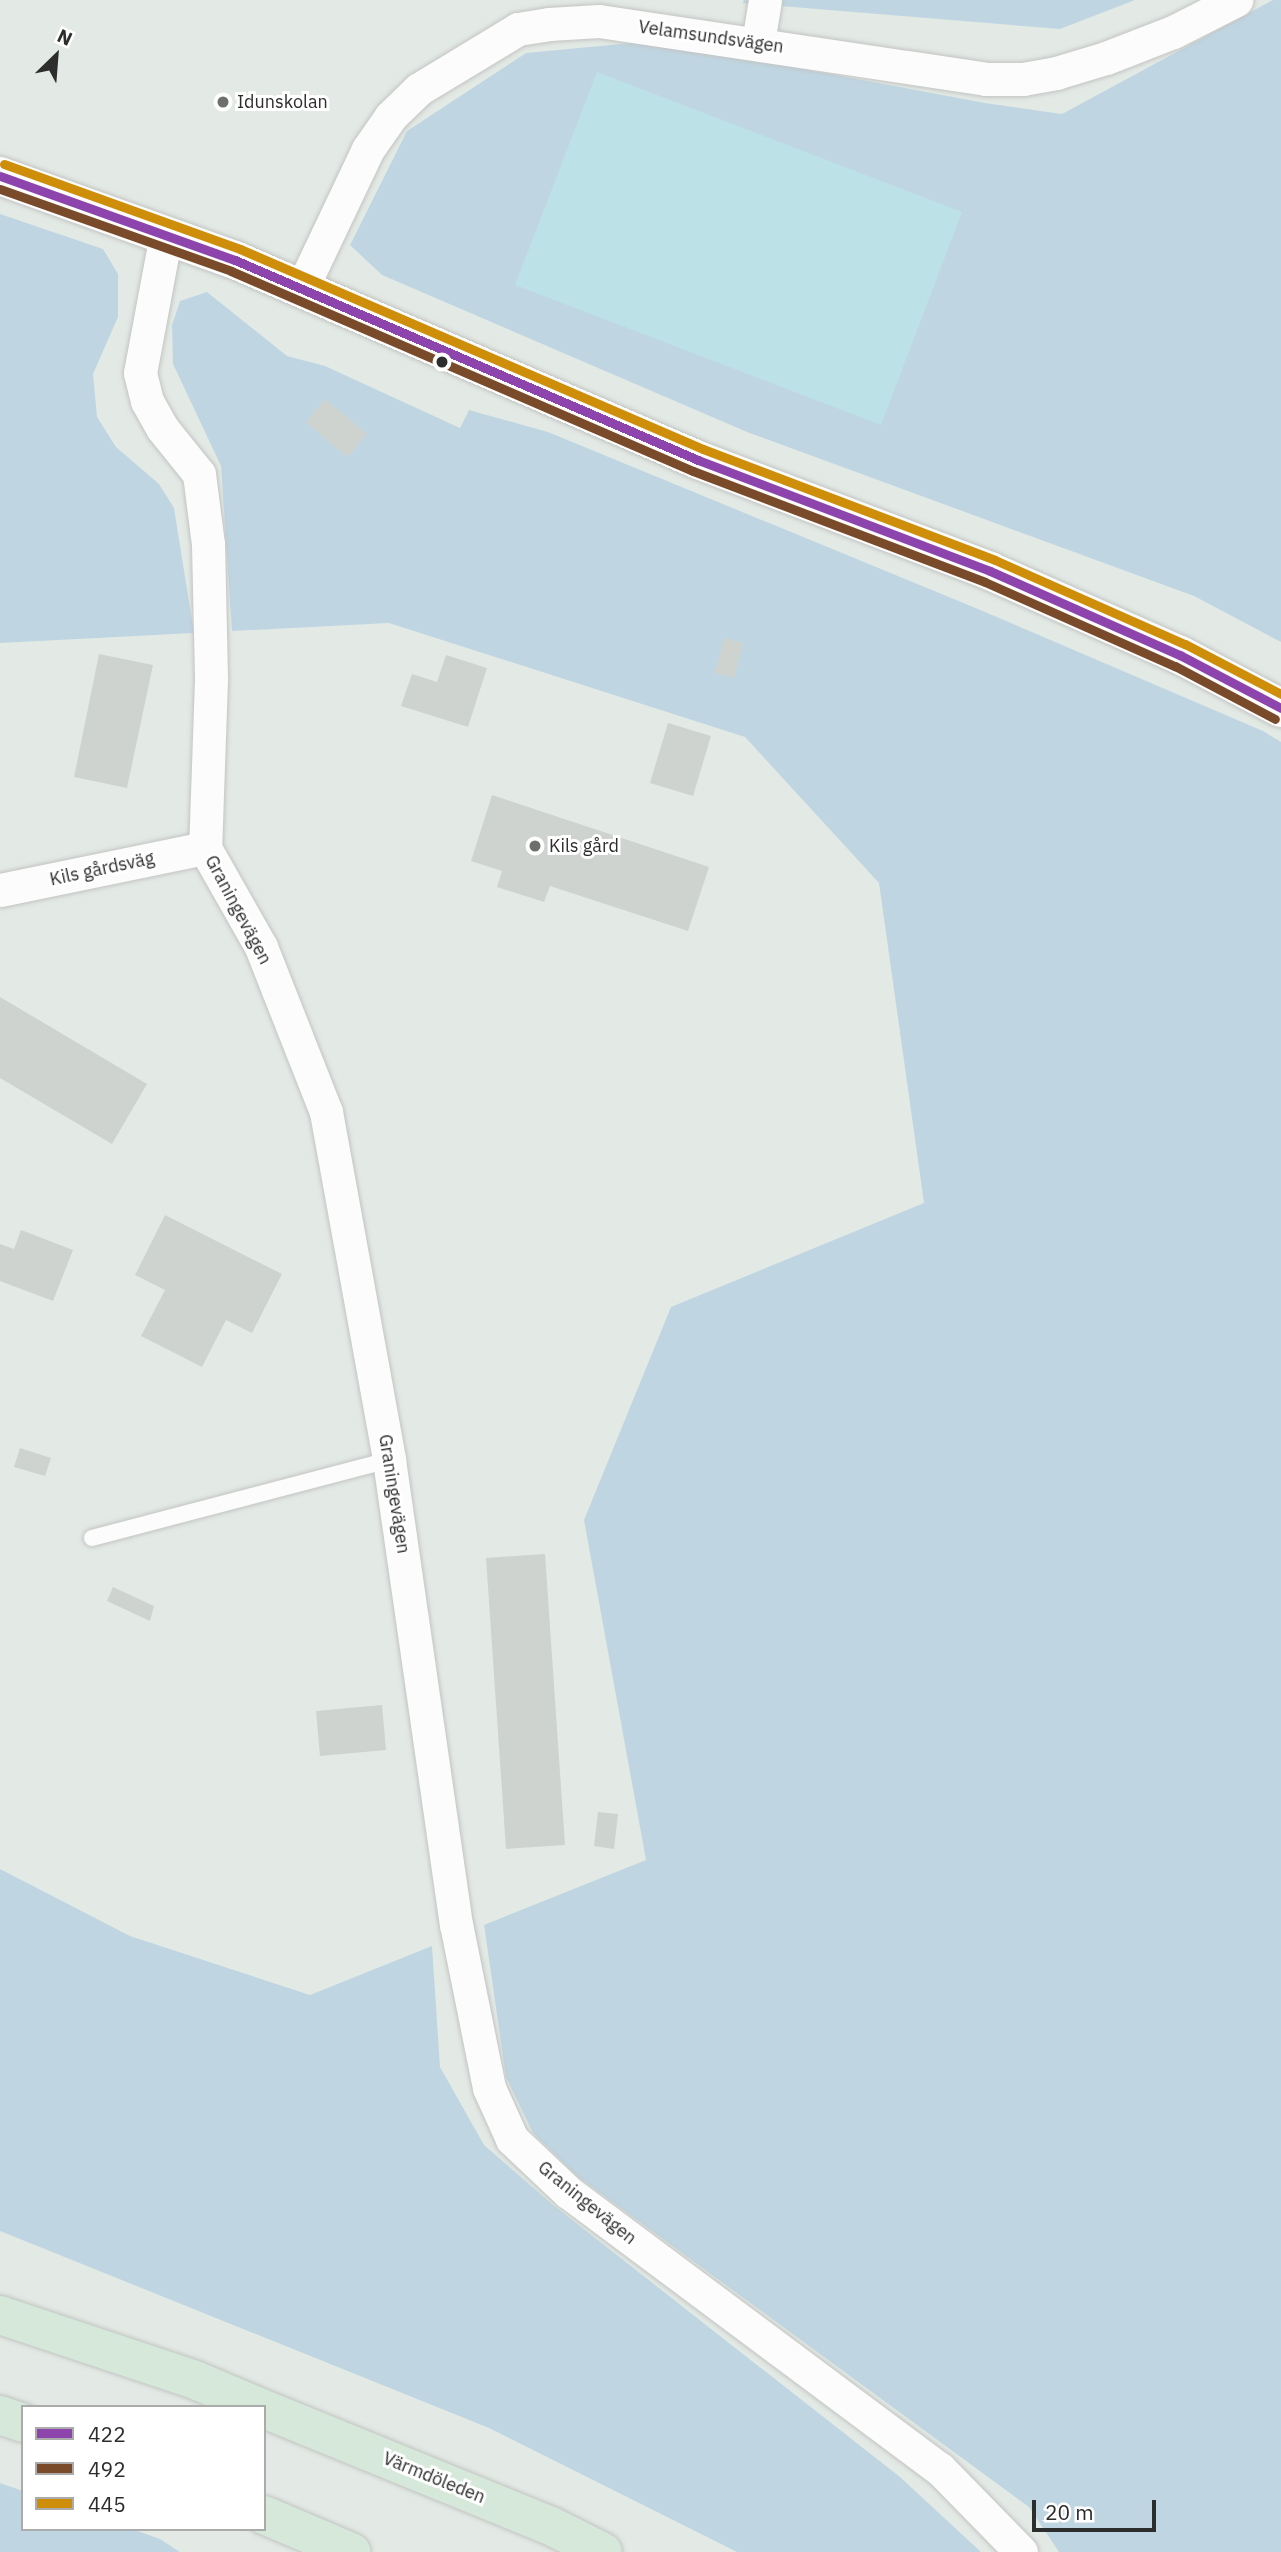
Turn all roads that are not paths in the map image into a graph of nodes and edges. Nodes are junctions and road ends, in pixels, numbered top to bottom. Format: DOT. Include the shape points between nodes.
graph roads {
  1 [pos="765,0"];
  2 [pos="1236,0"];
  3 [pos="758,43"];
  4 [pos="0,176"];
  5 [pos="166,234"];
  6 [pos="302,288"];
  7 [pos="1281,708"];
  8 [pos="205,848"];
  9 [pos="0,890"];
  10 [pos="389,1460"];
  11 [pos="92,1538"];
  12 [pos="0,2315"];
  13 [pos="254,2405"];
  14 [pos="266,2410"];
  15 [pos="0,2414"];
  16 [pos="21,2422"];
  17 [pos="266,2516"];
  18 [pos="351,2552"];
  19 [pos="603,2552"];
  20 [pos="1021,2552"];
  1 -- 3 [label="street"];
  2 -- 3 [label="street, Velamsundsvägen" via="1173,32 1106,58 1023,79 985,79"];
  3 -- 6 [label="street, Velamsundsvägen" via="599,21 518,29 419,89 390,117 368,149"];
  4 -- 5 [label="main road"];
  5 -- 6 [label="main road"];
  5 -- 8 [label="street, Graningevägen" via="140,373 147,401 162,428 199,474 208,544 210,666"];
  6 -- 7 [label="main road" via="698,460 990,571 1180,655"];
  8 -- 9 [label="street, Kils gårdsväg"];
  8 -- 10 [label="street, Graningevägen" via="261,947 326,1112"];
  10 -- 11 [label="lane"];
  10 -- 20 [label="street, Graningevägen" via="456,1924 489,2088 512,2139 568,2192 940,2469"];
  12 -- 13 [label="highway"];
  14 -- 19 [label="highway, Värmdöleden" via="551,2526"];
  15 -- 16 [label="highway"];
  17 -- 18 [label="highway"];
}
